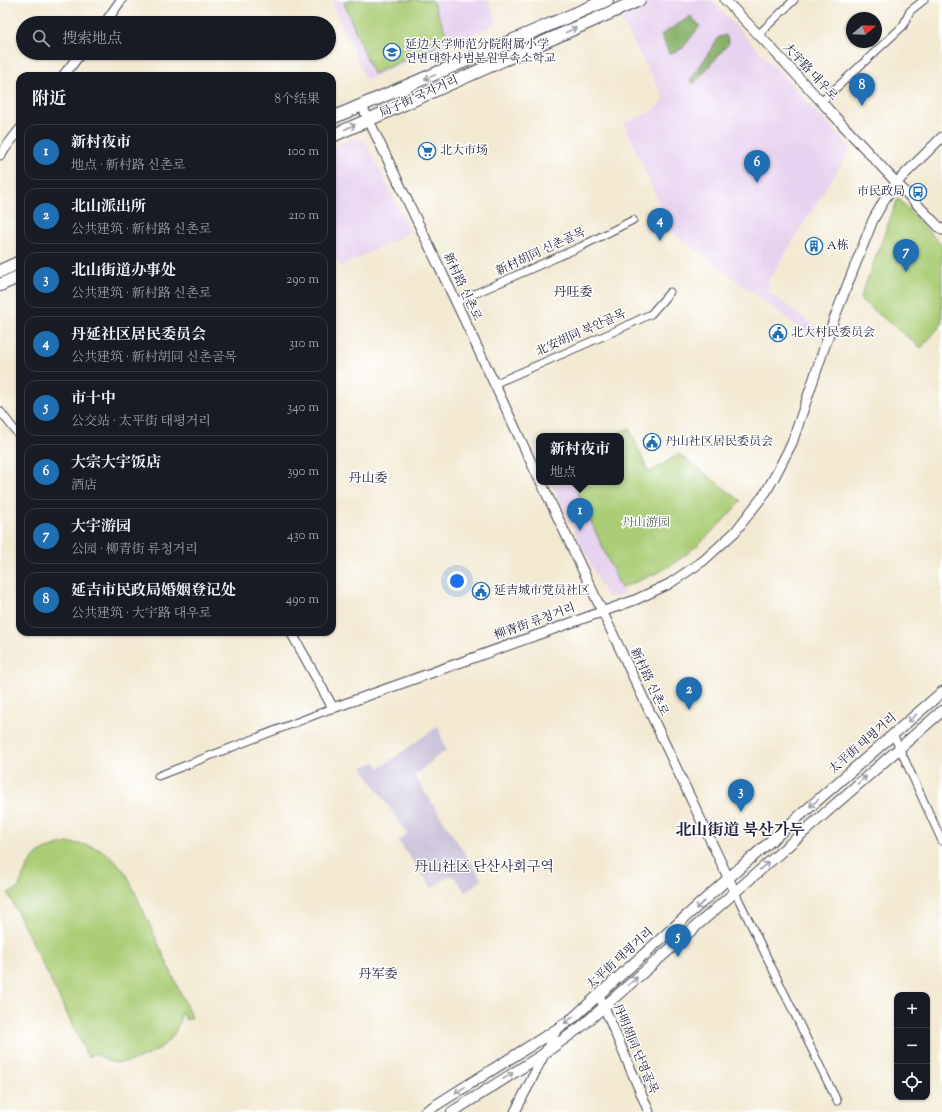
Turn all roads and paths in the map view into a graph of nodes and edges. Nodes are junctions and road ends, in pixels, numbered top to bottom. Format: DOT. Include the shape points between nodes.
graph roads {
  1 [pos="121,0"];
  2 [pos="607,0"];
  3 [pos="639,0"];
  4 [pos="725,0"];
  5 [pos="794,0"];
  6 [pos="924,0"];
  7 [pos="110,16"];
  8 [pos="759,34"];
  9 [pos="76,60"];
  10 [pos="66,72"];
  11 [pos="821,102"];
  12 [pos="362,106"];
  13 [pos="336,116"];
  14 [pos="368,119"];
  15 [pos="336,134"];
  16 [pos="16,135"];
  17 [pos="942,137"];
  18 [pos="0,155"];
  19 [pos="896,184"];
  20 [pos="633,220"];
  21 [pos="942,230"];
  22 [pos="16,264"];
  23 [pos="0,271"];
  24 [pos="16,278"];
  25 [pos="0,285"];
  26 [pos="670,292"];
  27 [pos="456,302"];
  28 [pos="494,384"];
  29 [pos="0,411"];
  30 [pos="16,432"];
  31 [pos="536,472"];
  32 [pos="542,485"];
  33 [pos="602,611"];
  34 [pos="293,636"];
  35 [pos="942,692"];
  36 [pos="333,708"];
  37 [pos="942,710"];
  38 [pos="893,734"];
  39 [pos="900,747"];
  40 [pos="158,776"];
  41 [pos="942,841"];
  42 [pos="729,879"];
  43 [pos="735,892"];
  44 [pos="599,995"];
  45 [pos="604,1007"];
  46 [pos="557,1029"];
  47 [pos="545,1053"];
  48 [pos="837,1101"];
  49 [pos="425,1112"];
  50 [pos="452,1112"];
  51 [pos="514,1112"];
  52 [pos="649,1112"];
  1 -- 7 [label="street"];
  2 -- 12 [label="main road, 局子街 국자거리, one-way"];
  14 -- 3 [label="main road, 局子街 국자거리, one-way"];
  4 -- 8 [label="street, 大宇路 대우로"];
  5 -- 8 [label="street"];
  6 -- 11 [label="street" via="910,11 903,26"];
  8 -- 11 [label="street, 大宇路 대우로"];
  9 -- 10 [label="street"];
  11 -- 19 [label="street, 大宇路 대우로"];
  12 -- 13 [label="main road, 局子街 국자거리"];
  12 -- 14 [label="street, 新村路 신촌로"];
  15 -- 14 [label="main road, 局子街 국자거리, one-way"];
  14 -- 27 [label="street, 新村路 신촌로"];
  16 -- 18 [label="street"];
  17 -- 19 [label="street, 柳青街 류청거리"];
  19 -- 21 [label="street, 大宇路 대우로"];
  19 -- 33 [label="street, 柳青街 류청거리" via="873,220 834,319 792,443 766,492 735,532 703,561 669,584 635,600"];
  20 -- 27 [label="street, 新村胡同 신촌골목" via="580,247"];
  22 -- 23 [label="main road"];
  24 -- 25 [label="main road"];
  26 -- 28 [label="street, 北安胡同 북안골목" via="651,314"];
  27 -- 28 [label="street, 新村路 신촌로"];
  28 -- 31 [label="street, 新村路 신촌로"];
  29 -- 30 [label="street"];
  32 -- 33 [label="street, 新村路 신촌로"];
  33 -- 36 [label="street, 柳青街 류청거리"];
  33 -- 42 [label="street, 新村路 신촌로"];
  34 -- 36 [label="street"];
  35 -- 38 [label="main road, 太平街 태평거리, one-way"];
  36 -- 40 [label="street"];
  37 -- 39 [label="main road, 太平街 태평거리"];
  38 -- 39 [label="street"];
  38 -- 42 [label="main road, 太平街 태평거리, one-way"];
  39 -- 41 [label="street"];
  43 -- 39 [label="main road, 太平街 태평거리, one-way"];
  42 -- 43 [label="street, 新村路 신촌로"];
  42 -- 44 [label="main road, 太平街 태평거리, one-way"];
  45 -- 43 [label="main road, 太平街 태평거리, one-way"];
  43 -- 48 [label="street"];
  44 -- 45 [label="street, 丹明胡同 단명골목"];
  44 -- 46 [label="main road, 太平街 태평거리, one-way"];
  45 -- 47 [label="main road, 太平街 태평거리" via="574,1033"];
  45 -- 52 [label="street, 丹明胡同 단명골목"];
  46 -- 47 [label="street"];
  46 -- 49 [label="main road, 太平街 태평거리, one-way"];
  50 -- 47 [label="main road, 太平街 태평거리, one-way"];
  47 -- 51 [label="street"];
}
